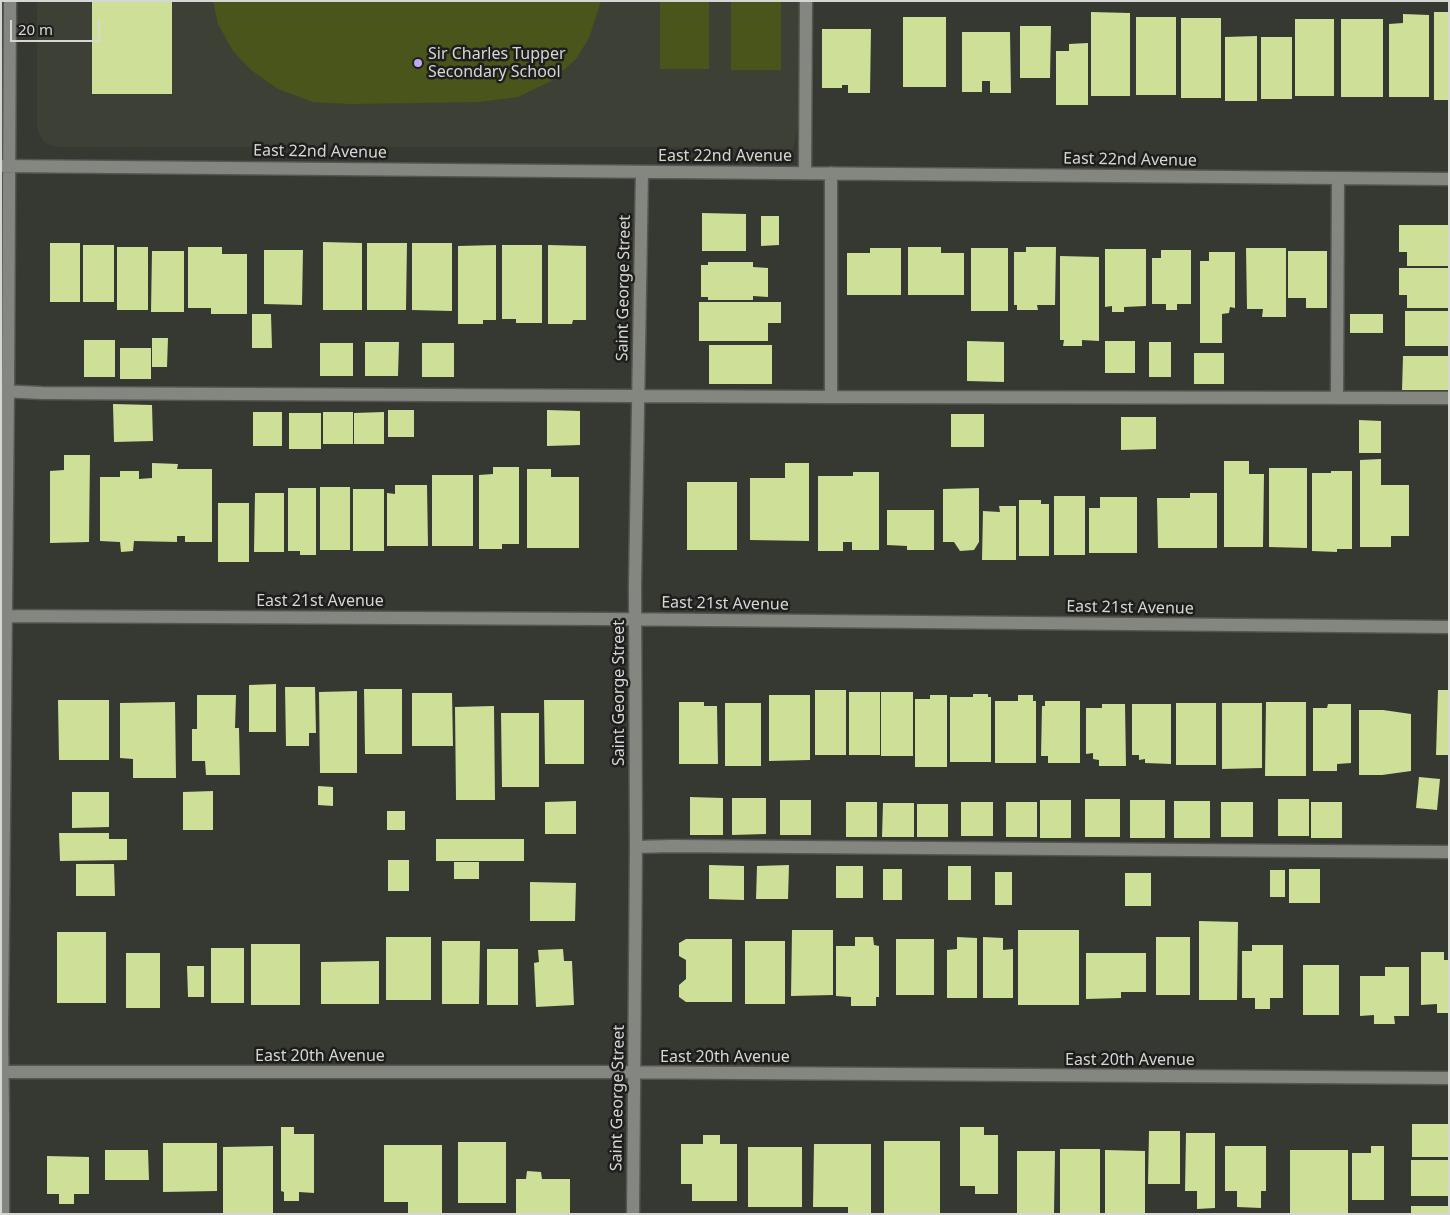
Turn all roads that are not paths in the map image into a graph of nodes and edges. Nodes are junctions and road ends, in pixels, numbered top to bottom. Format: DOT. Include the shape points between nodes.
graph roads {
  1 [pos="10,1"];
  2 [pos="806,1"];
  3 [pos="5,166"];
  4 [pos="642,172"];
  5 [pos="805,172"];
  6 [pos="831,173"];
  7 [pos="1338,179"];
  8 [pos="1449,179"];
  9 [pos="5,391"];
  10 [pos="639,395"];
  11 [pos="831,397"];
  12 [pos="1337,398"];
  13 [pos="1449,398"];
  14 [pos="4,616"];
  15 [pos="635,620"];
  16 [pos="1449,627"];
  17 [pos="2,844"];
  18 [pos="636,847"];
  19 [pos="1449,852"];
  20 [pos="2,1072"];
  21 [pos="635,1073"];
  22 [pos="1449,1078"];
  23 [pos="3,1214"];
  24 [pos="633,1214"];
  1 -- 3 [label="street"];
  2 -- 5 [label="street"];
  3 -- 4 [label="street, East 22nd Avenue"];
  3 -- 9 [label="street"];
  4 -- 5 [label="street, East 22nd Avenue"];
  4 -- 10 [label="street, Saint George Street"];
  5 -- 6 [label="street, East 22nd Avenue"];
  6 -- 7 [label="street, East 22nd Avenue"];
  6 -- 11 [label="street"];
  7 -- 8 [label="street, East 22nd Avenue"];
  7 -- 12 [label="street"];
  9 -- 10 [label="street"];
  9 -- 14 [label="street"];
  10 -- 11 [label="street"];
  10 -- 15 [label="street, Saint George Street"];
  11 -- 12 [label="street"];
  12 -- 13 [label="street"];
  14 -- 15 [label="street, East 21st Avenue"];
  14 -- 17 [label="street"];
  15 -- 16 [label="street, East 21st Avenue"];
  15 -- 18 [label="street, Saint George Street"];
  17 -- 20 [label="street"];
  18 -- 19 [label="street"];
  18 -- 21 [label="street, Saint George Street"];
  20 -- 21 [label="street, East 20th Avenue"];
  20 -- 23 [label="street"];
  21 -- 22 [label="street, East 20th Avenue"];
  21 -- 24 [label="street, Saint George Street"];
}
